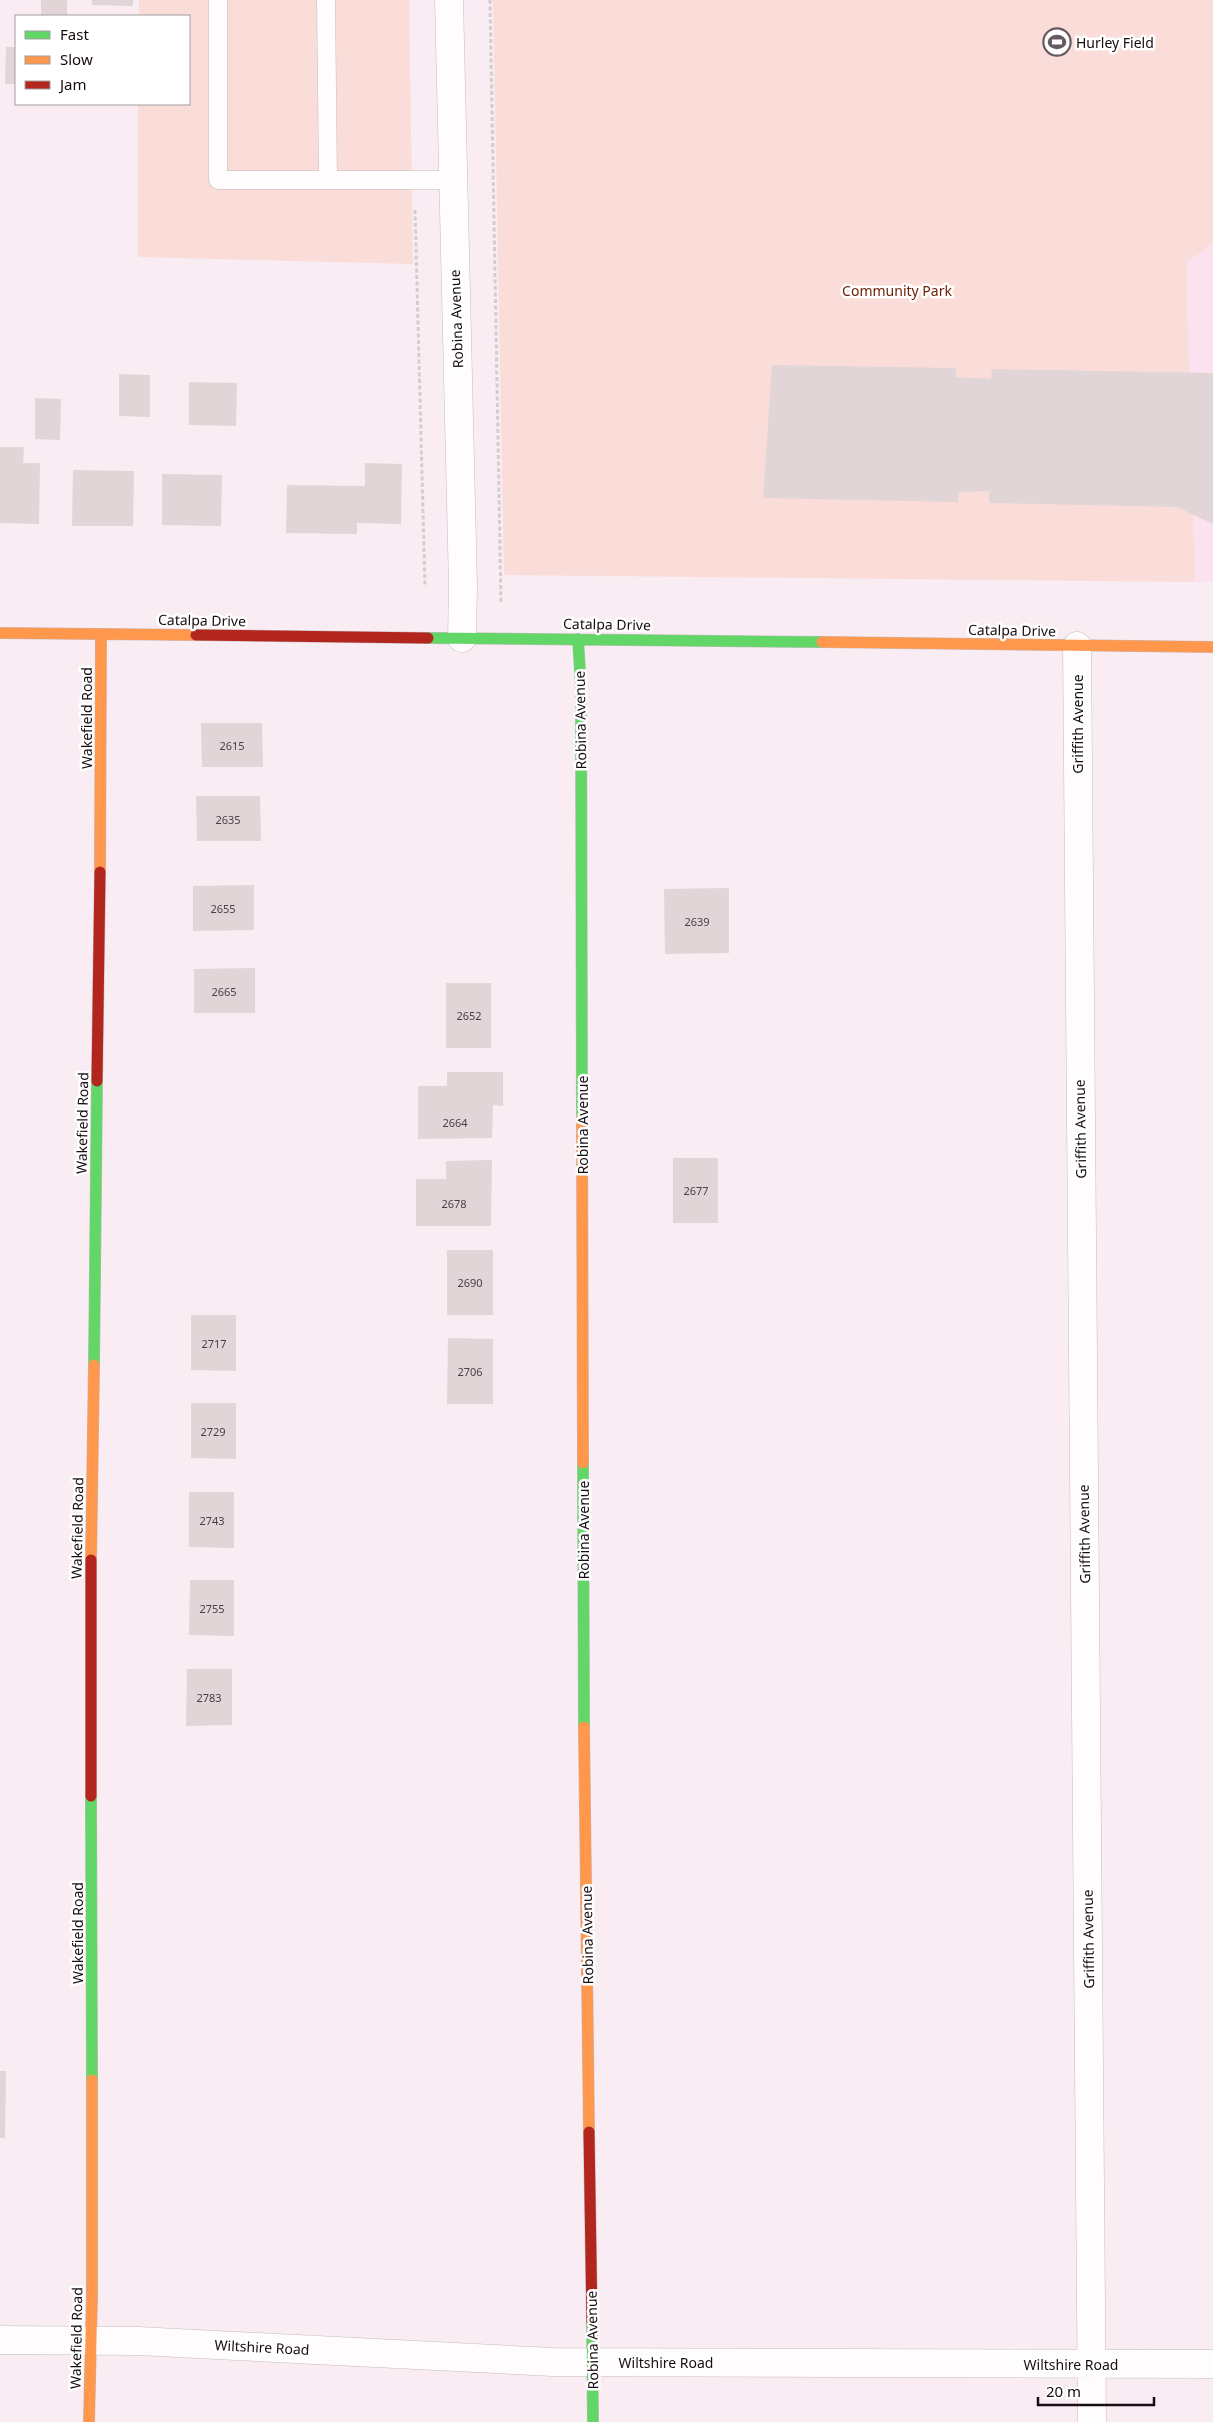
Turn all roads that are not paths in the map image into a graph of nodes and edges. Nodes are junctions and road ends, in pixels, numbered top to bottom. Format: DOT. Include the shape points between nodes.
graph roads {
  1 [pos="218,0"];
  2 [pos="326,0"];
  3 [pos="449,0"];
  4 [pos="328,180"];
  5 [pos="453,180"];
  6 [pos="0,633"];
  7 [pos="101,634"];
  8 [pos="462,638"];
  9 [pos="578,638"];
  10 [pos="1076,646"];
  11 [pos="1213,647"];
  12 [pos="0,2340"];
  13 [pos="90,2341"];
  14 [pos="592,2362"];
  15 [pos="1091,2364"];
  16 [pos="1213,2364"];
  17 [pos="90,2422"];
  18 [pos="593,2422"];
  19 [pos="1092,2422"];
  1 -- 4 [label="lane" via="218,180"];
  2 -- 4 [label="lane"];
  3 -- 5 [label="street, Robina Avenue"];
  4 -- 5 [label="lane"];
  5 -- 8 [label="street, Robina Avenue"];
  6 -- 7 [label="street, Catalpa Drive"];
  7 -- 8 [label="street, Catalpa Drive"];
  7 -- 13 [label="street, Wakefield Road" via="91,1600"];
  8 -- 9 [label="street, Catalpa Drive"];
  9 -- 10 [label="street, Catalpa Drive"];
  9 -- 14 [label="street, Robina Avenue" via="581,688 583,1653"];
  10 -- 11 [label="street, Catalpa Drive"];
  10 -- 15 [label="street, Griffith Avenue"];
  12 -- 13 [label="street, Wiltshire Road"];
  13 -- 14 [label="street, Wiltshire Road"];
  13 -- 17 [label="street, Wakefield Road"];
  14 -- 15 [label="street, Wiltshire Road"];
  14 -- 18 [label="street, Robina Avenue"];
  15 -- 16 [label="street, Wiltshire Road"];
  15 -- 19 [label="street, Griffith Avenue"];
}
